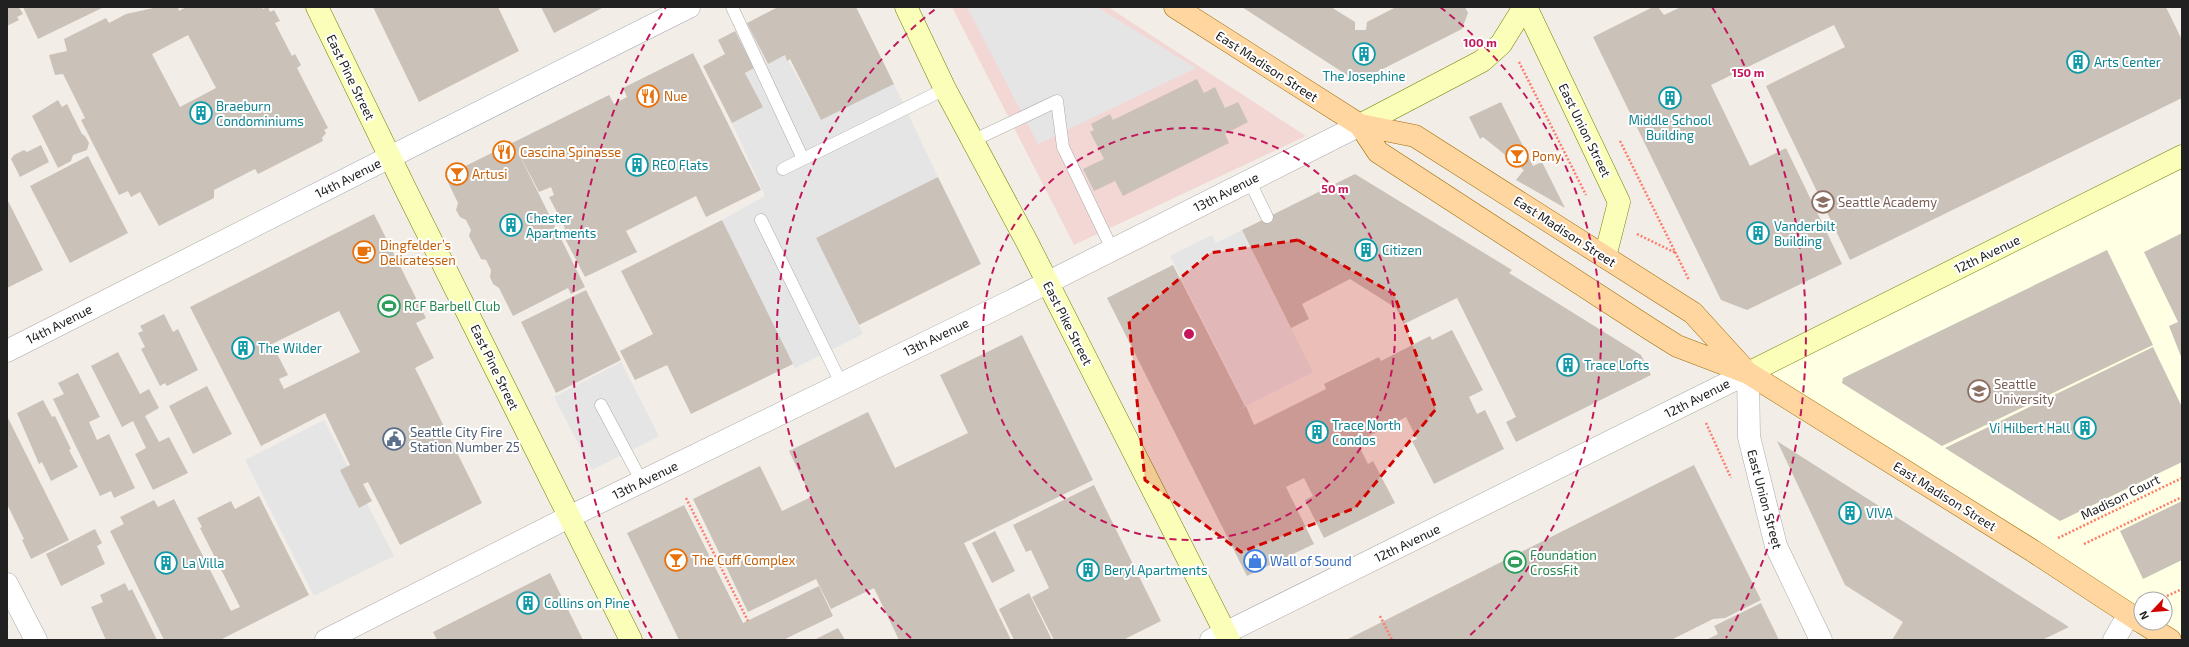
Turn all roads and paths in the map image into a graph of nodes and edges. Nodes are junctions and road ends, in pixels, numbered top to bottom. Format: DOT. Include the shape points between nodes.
graph roads {
  1 [pos="317,7"];
  2 [pos="689,7"];
  3 [pos="732,7"];
  4 [pos="906,7"];
  5 [pos="1175,7"];
  6 [pos="1525,7"];
  7 [pos="1524,71"];
  8 [pos="945,89"];
  9 [pos="1360,125"];
  10 [pos="972,141"];
  11 [pos="2182,156"];
  12 [pos="390,157"];
  13 [pos="803,159"];
  14 [pos="783,169"];
  15 [pos="1249,180"];
  16 [pos="1588,198"];
  17 [pos="1654,209"];
  18 [pos="1267,217"];
  19 [pos="761,220"];
  20 [pos="1635,232"];
  21 [pos="1112,249"];
  22 [pos="1605,257"];
  23 [pos="1047,283"];
  24 [pos="7,351"];
  25 [pos="1748,373"];
  26 [pos="841,383"];
  27 [pos="600,405"];
  28 [pos="1712,431"];
  29 [pos="2182,478"];
  30 [pos="642,482"];
  31 [pos="1734,484"];
  32 [pos="2182,497"];
  33 [pos="686,498"];
  34 [pos="569,517"];
  35 [pos="2068,533"];
  36 [pos="2084,544"];
  37 [pos="7,584"];
  38 [pos="1380,616"];
  39 [pos="2133,617"];
  40 [pos="748,621"];
  41 [pos="2133,624"];
  42 [pos="2156,631"];
  43 [pos="1222,638"];
  44 [pos="1820,639"];
  45 [pos="36,640"];
  46 [pos="326,640"];
  47 [pos="631,640"];
  48 [pos="1392,640"];
  49 [pos="2114,640"];
  50 [pos="2170,640"];
  1 -- 12 [label="main road, East Pine Street"];
  2 -- 12 [label="street, 14th Avenue"];
  3 -- 13 [label="lane"];
  4 -- 8 [label="main road, East Pike Street"];
  5 -- 9 [label="main road, East Madison Street"];
  6 -- 9 [label="main road, 13th Avenue" via="1501,44 1482,61"];
  6 -- 22 [label="main road, East Union Street" via="1619,202"];
  7 -- 16 [label="path"];
  8 -- 10 [label="main road, East Pike Street"];
  8 -- 13 [label="lane"];
  9 -- 15 [label="street, 13th Avenue"];
  9 -- 22 [label="main road, East Madison Street" via="1415,136"];
  9 -- 25 [label="main road, East Madison Street" via="1378,152 1650,329 1677,346"];
  10 -- 21 [label="lane" via="1057,101 1063,147"];
  10 -- 23 [label="main road, East Pike Street"];
  11 -- 25 [label="main road, 12th Avenue"];
  12 -- 24 [label="street, 14th Avenue"];
  12 -- 34 [label="main road, East Pine Street"];
  13 -- 14 [label="lane"];
  15 -- 18 [label="lane"];
  15 -- 21 [label="street, 13th Avenue"];
  17 -- 20 [label="path" via="1676,254"];
  19 -- 26 [label="lane"];
  21 -- 23 [label="street, 13th Avenue"];
  22 -- 25 [label="main road, East Madison Street" via="1693,313"];
  23 -- 26 [label="street, 13th Avenue"];
  23 -- 43 [label="main road, East Pike Street"];
  25 -- 39 [label="main road, East Madison Street" via="2033,551"];
  25 -- 43 [label="street, 12th Avenue"];
  25 -- 44 [label="street, East Union Street" via="1749,437 1776,546"];
  26 -- 30 [label="street, 13th Avenue"];
  27 -- 30 [label="lane"];
  28 -- 31 [label="path"];
  29 -- 35 [label="path, Madison Court"];
  30 -- 34 [label="street, 13th Avenue"];
  32 -- 36 [label="path"];
  33 -- 40 [label="path"];
  34 -- 46 [label="street, 13th Avenue"];
  34 -- 47 [label="main road, East Pine Street"];
  37 -- 45 [label="street"];
  38 -- 48 [label="path"];
  41 -- 49 [label="street"];
  42 -- 50 [label="main road, East Madison Street"];
}
